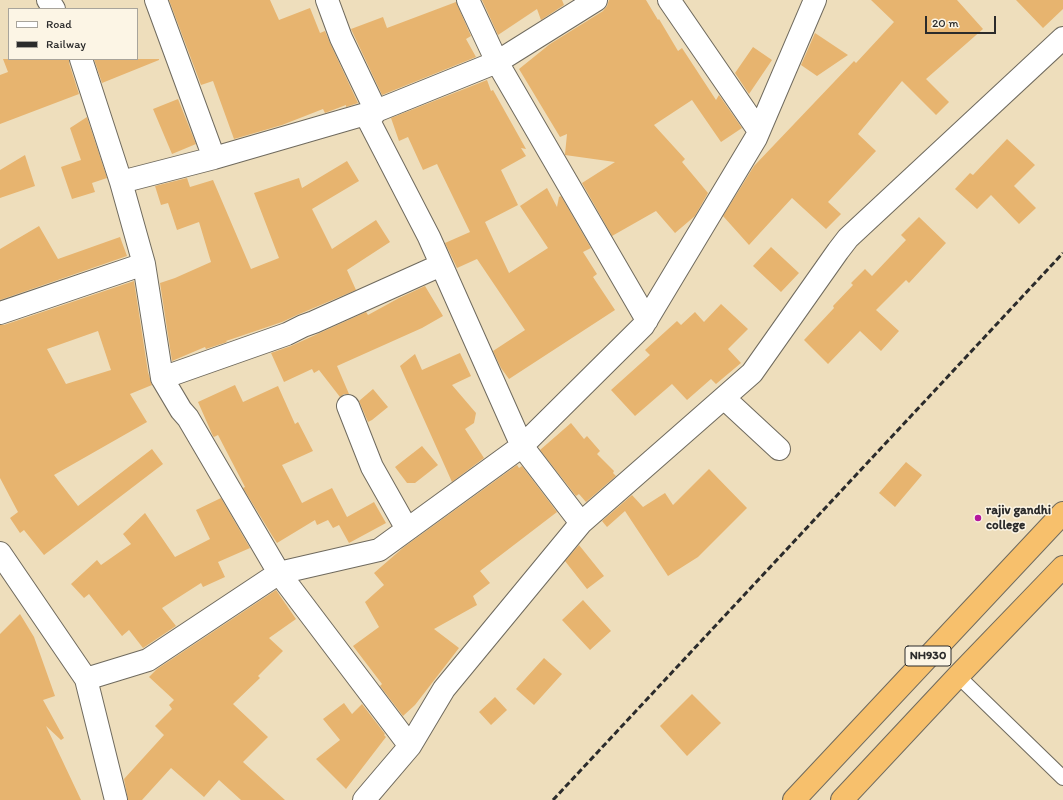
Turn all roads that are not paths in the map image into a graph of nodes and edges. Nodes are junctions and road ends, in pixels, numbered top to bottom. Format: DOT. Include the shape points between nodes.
graph roads {
  1 [pos="156,0"];
  2 [pos="327,0"];
  3 [pos="468,0"];
  4 [pos="596,0"];
  5 [pos="669,0"];
  6 [pos="815,0"];
  7 [pos="1063,38"];
  8 [pos="81,60"];
  9 [pos="497,62"];
  10 [pos="376,111"];
  11 [pos="759,131"];
  12 [pos="214,158"];
  13 [pos="121,182"];
  14 [pos="144,264"];
  15 [pos="441,265"];
  16 [pos="0,313"];
  17 [pos="647,320"];
  18 [pos="162,378"];
  19 [pos="724,398"];
  20 [pos="348,406"];
  21 [pos="522,446"];
  22 [pos="779,449"];
  23 [pos="1063,513"];
  24 [pos="581,523"];
  25 [pos="407,529"];
  26 [pos="1,551"];
  27 [pos="1063,567"];
  28 [pos="279,573"];
  29 [pos="958,676"];
  30 [pos="86,679"];
  31 [pos="410,746"];
  32 [pos="1063,778"];
  33 [pos="116,800"];
  34 [pos="364,800"];
  35 [pos="794,800"];
  36 [pos="842,800"];
  1 -- 12 [label="street"];
  2 -- 10 [label="street" via="341,38"];
  3 -- 9 [label="street"];
  4 -- 9 [label="street"];
  5 -- 11 [label="street"];
  6 -- 11 [label="street"];
  7 -- 19 [label="street" via="848,238 752,373"];
  8 -- 13 [label="street"];
  9 -- 10 [label="street"];
  9 -- 17 [label="street"];
  10 -- 12 [label="street"];
  10 -- 15 [label="street" via="369,121"];
  11 -- 17 [label="street"];
  12 -- 13 [label="street"];
  13 -- 14 [label="street"];
  14 -- 16 [label="street"];
  14 -- 18 [label="street"];
  15 -- 18 [label="street" via="287,334"];
  15 -- 21 [label="street"];
  17 -- 21 [label="street"];
  18 -- 28 [label="street"];
  19 -- 22 [label="street"];
  19 -- 24 [label="street"];
  20 -- 25 [label="street" via="372,467"];
  21 -- 24 [label="street"];
  21 -- 25 [label="street"];
  23 -- 35 [label="highway, NH930"];
  24 -- 31 [label="street" via="444,688"];
  25 -- 28 [label="street" via="379,550"];
  26 -- 30 [label="street"];
  27 -- 29 [label="highway, NH930"];
  28 -- 30 [label="street" via="148,660"];
  28 -- 31 [label="street"];
  29 -- 32 [label="lane"];
  29 -- 36 [label="highway, NH930"];
  30 -- 33 [label="street"];
  31 -- 34 [label="street"];
}
